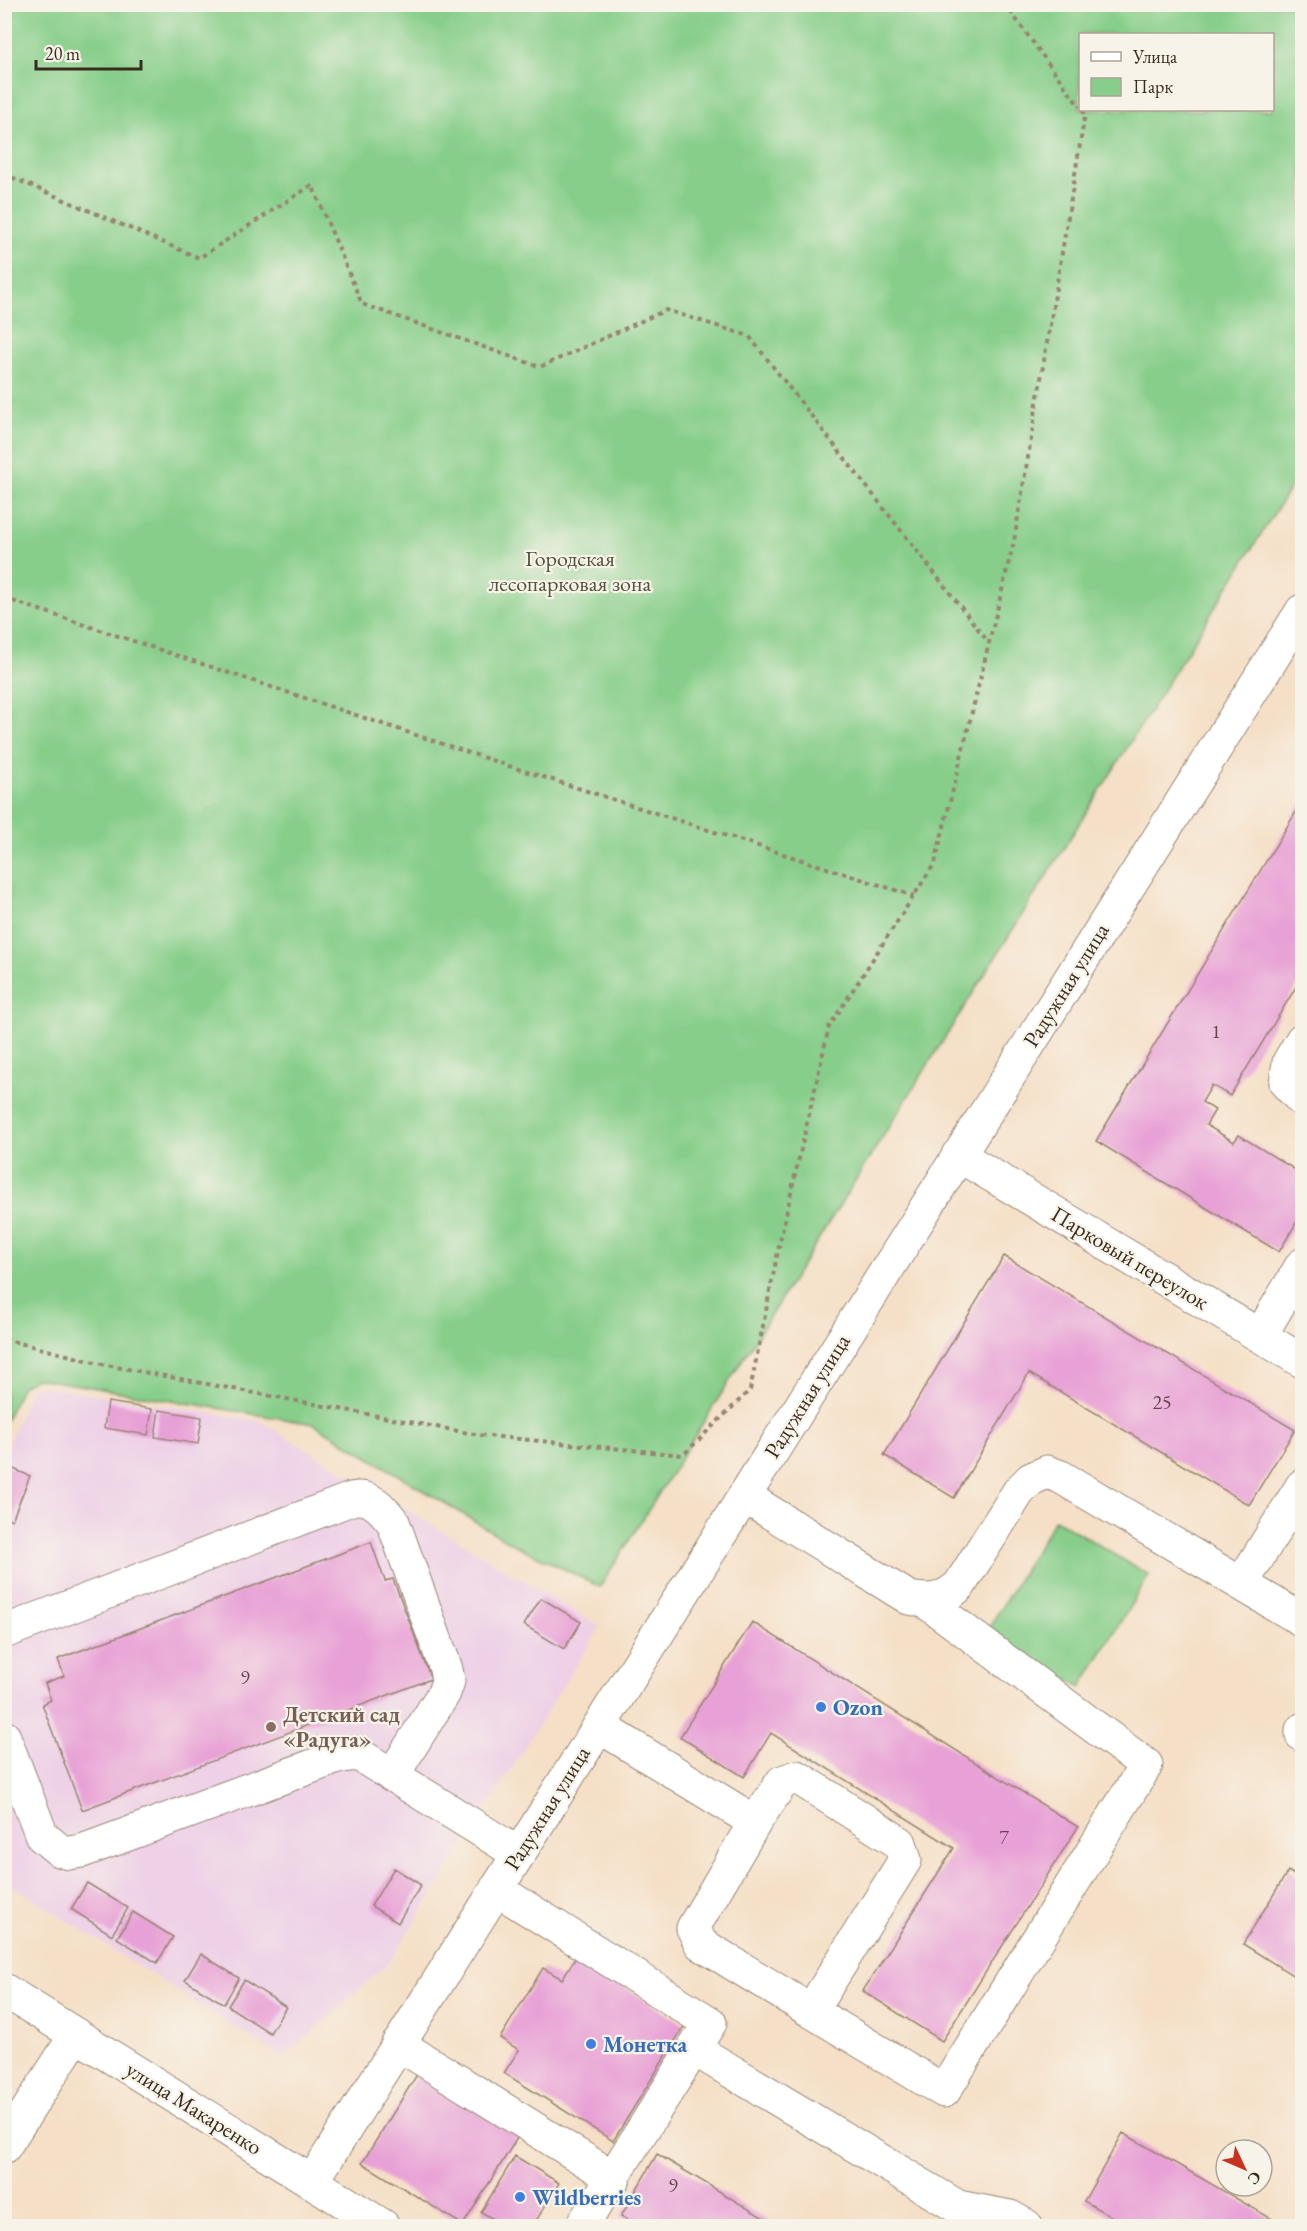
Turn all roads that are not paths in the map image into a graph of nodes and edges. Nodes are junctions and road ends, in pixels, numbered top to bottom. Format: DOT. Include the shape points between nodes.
graph roads {
  1 [pos="1302,612"];
  2 [pos="1302,1040"];
  3 [pos="1302,1100"];
  4 [pos="958,1155"];
  5 [pos="1302,1265"];
  6 [pos="1260,1336"];
  7 [pos="1302,1361"];
  8 [pos="1302,1486"];
  9 [pos="744,1496"];
  10 [pos="1242,1583"];
  11 [pos="925,1601"];
  12 [pos="1302,1620"];
  13 [pos="4,1632"];
  14 [pos="599,1725"];
  15 [pos="4,1737"];
  16 [pos="392,1776"];
  17 [pos="755,1822"];
  18 [pos="519,1854"];
  19 [pos="496,1889"];
  20 [pos="4,1990"];
  21 [pos="811,2011"];
  22 [pos="76,2035"];
  23 [pos="398,2044"];
  24 [pos="694,2049"];
  25 [pos="4,2146"];
  26 [pos="614,2178"];
  27 [pos="312,2182"];
  28 [pos="952,2217"];
  29 [pos="383,2226"];
  30 [pos="582,2226"];
  31 [pos="1026,2226"];
  1 -- 4 [label="street, Радужная улица"];
  2 -- 3 [label="street" via="1289,1062 1286,1083"];
  4 -- 6 [label="street, Парковый переулок"];
  4 -- 9 [label="street, Радужная улица"];
  5 -- 6 [label="street"];
  6 -- 7 [label="street, Парковый переулок"];
  8 -- 10 [label="street"];
  9 -- 11 [label="street" via="909,1598"];
  9 -- 14 [label="street, Радужная улица"];
  10 -- 11 [label="street" via="1047,1472 1031,1479 1019,1491 959,1586 945,1597"];
  10 -- 12 [label="street"];
  11 -- 21 [label="street" via="1146,1765 944,2091"];
  13 -- 16 [label="street" via="351,1499 368,1499 378,1504 393,1522 448,1681"];
  14 -- 17 [label="street"];
  14 -- 18 [label="street, Радужная улица"];
  15 -- 16 [label="street" via="42,1836 69,1853 340,1756 358,1754"];
  16 -- 18 [label="street"];
  17 -- 21 [label="street" via="693,1928 701,1944"];
  17 -- 21 [label="street" via="782,1782 797,1777 900,1843 905,1860"];
  18 -- 19 [label="street, Радужная улица"];
  19 -- 23 [label="street, Радужная улица"];
  19 -- 24 [label="street" via="710,2024"];
  20 -- 22 [label="street, улица Макаренко"];
  22 -- 25 [label="street"];
  22 -- 27 [label="street, улица Макаренко"];
  23 -- 26 [label="street"];
  23 -- 27 [label="street, Радужная улица"];
  24 -- 26 [label="street"];
  24 -- 28 [label="street"];
  26 -- 30 [label="street"];
  27 -- 29 [label="street, улица Макаренко"];
  28 -- 31 [label="street" via="1010,2217"];
}
